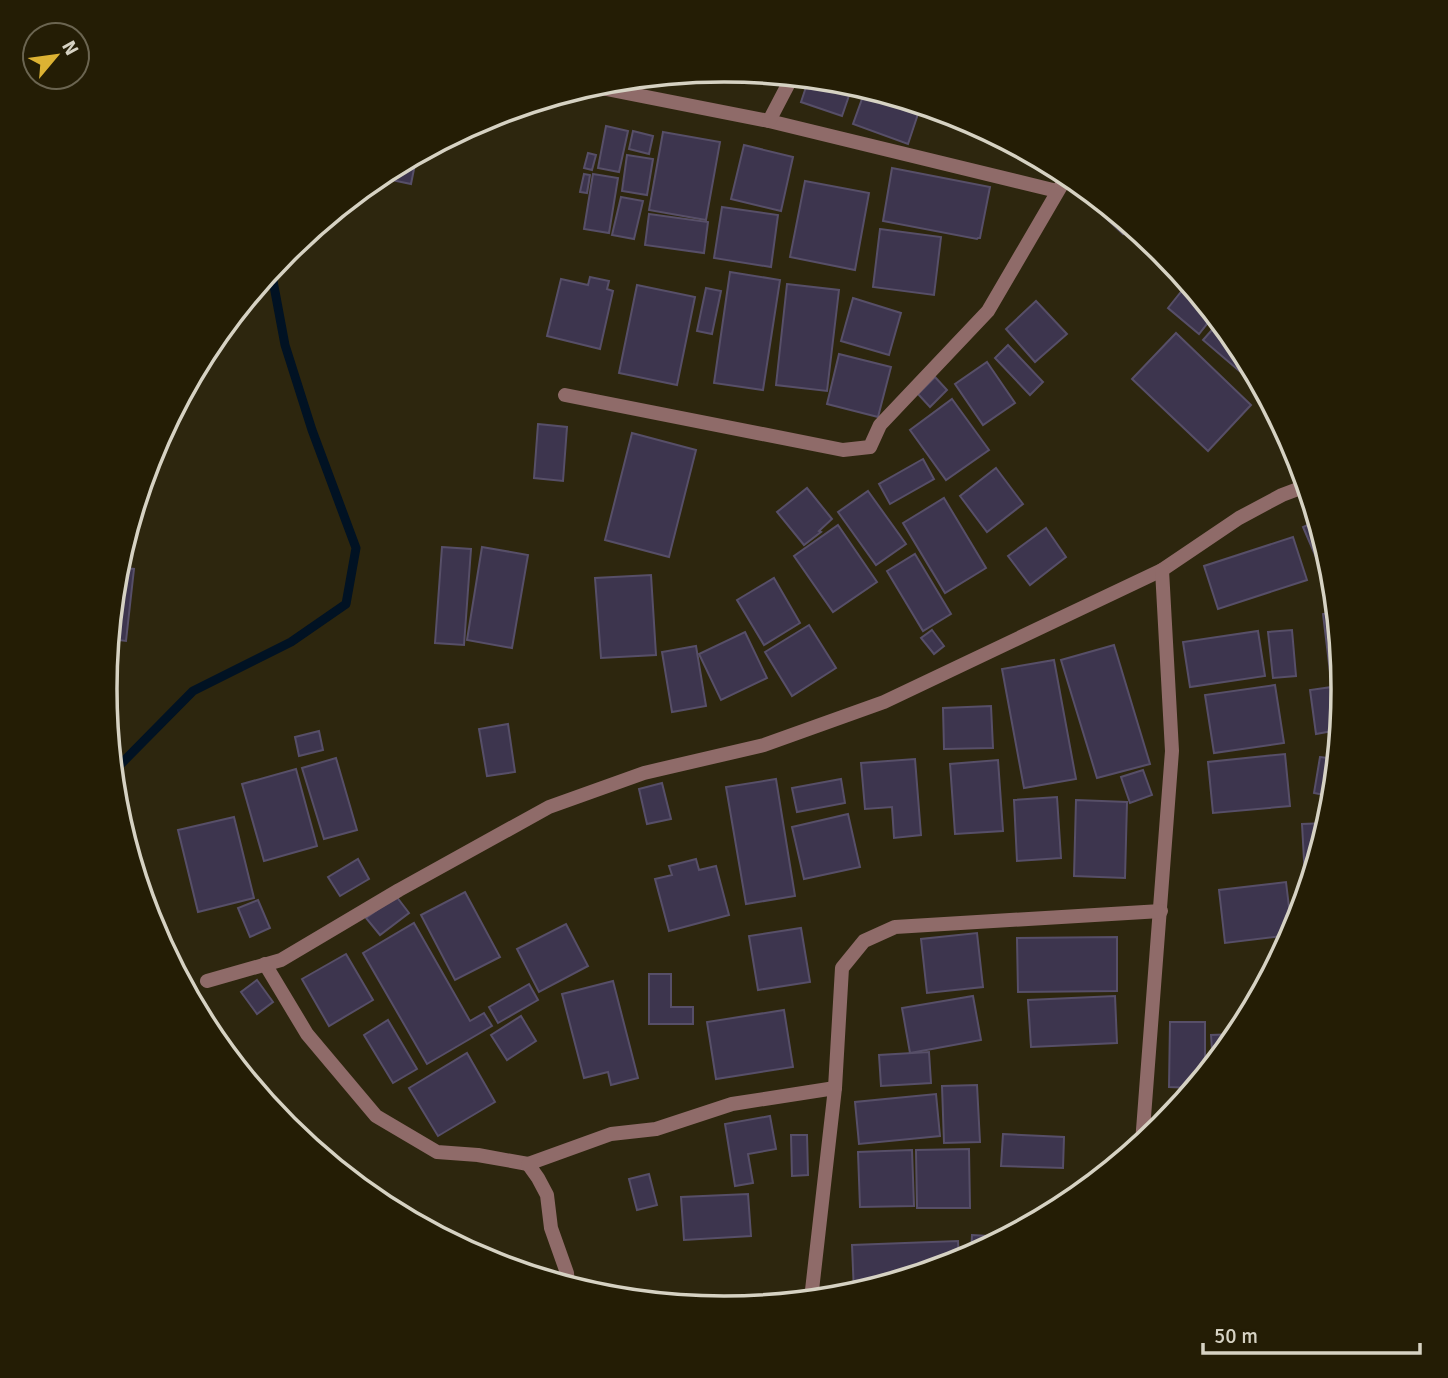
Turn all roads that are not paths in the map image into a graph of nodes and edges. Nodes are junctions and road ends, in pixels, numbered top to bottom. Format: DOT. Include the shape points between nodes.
graph roads {
  1 [pos="787,86"];
  2 [pos="619,92"];
  3 [pos="769,121"];
  4 [pos="1061,185"];
  5 [pos="1057,191"];
  6 [pos="565,395"];
  7 [pos="1297,489"];
  8 [pos="1162,570"];
  9 [pos="1161,911"];
  10 [pos="265,964"];
  11 [pos="207,981"];
  12 [pos="835,1088"];
  13 [pos="1143,1127"];
  14 [pos="528,1164"];
  15 [pos="567,1275"];
  16 [pos="812,1289"];
  1 -- 3 [label="street"];
  2 -- 3 [label="street"];
  3 -- 5 [label="street"];
  4 -- 5 [label="street"];
  5 -- 6 [label="street" via="988,311 880,425 870,447 843,450"];
  7 -- 8 [label="street" via="1239,518"];
  8 -- 9 [label="street" via="1172,751"];
  8 -- 10 [label="street" via="884,702 764,744 643,773 549,807 281,960"];
  9 -- 12 [label="street" via="895,927 864,941 842,968"];
  9 -- 13 [label="street"];
  10 -- 11 [label="street"];
  10 -- 14 [label="street" via="307,1034 376,1116 437,1152"];
  12 -- 14 [label="street" via="732,1104 656,1129 611,1134"];
  12 -- 16 [label="street"];
  14 -- 15 [label="street" via="547,1195 551,1228"];
}
